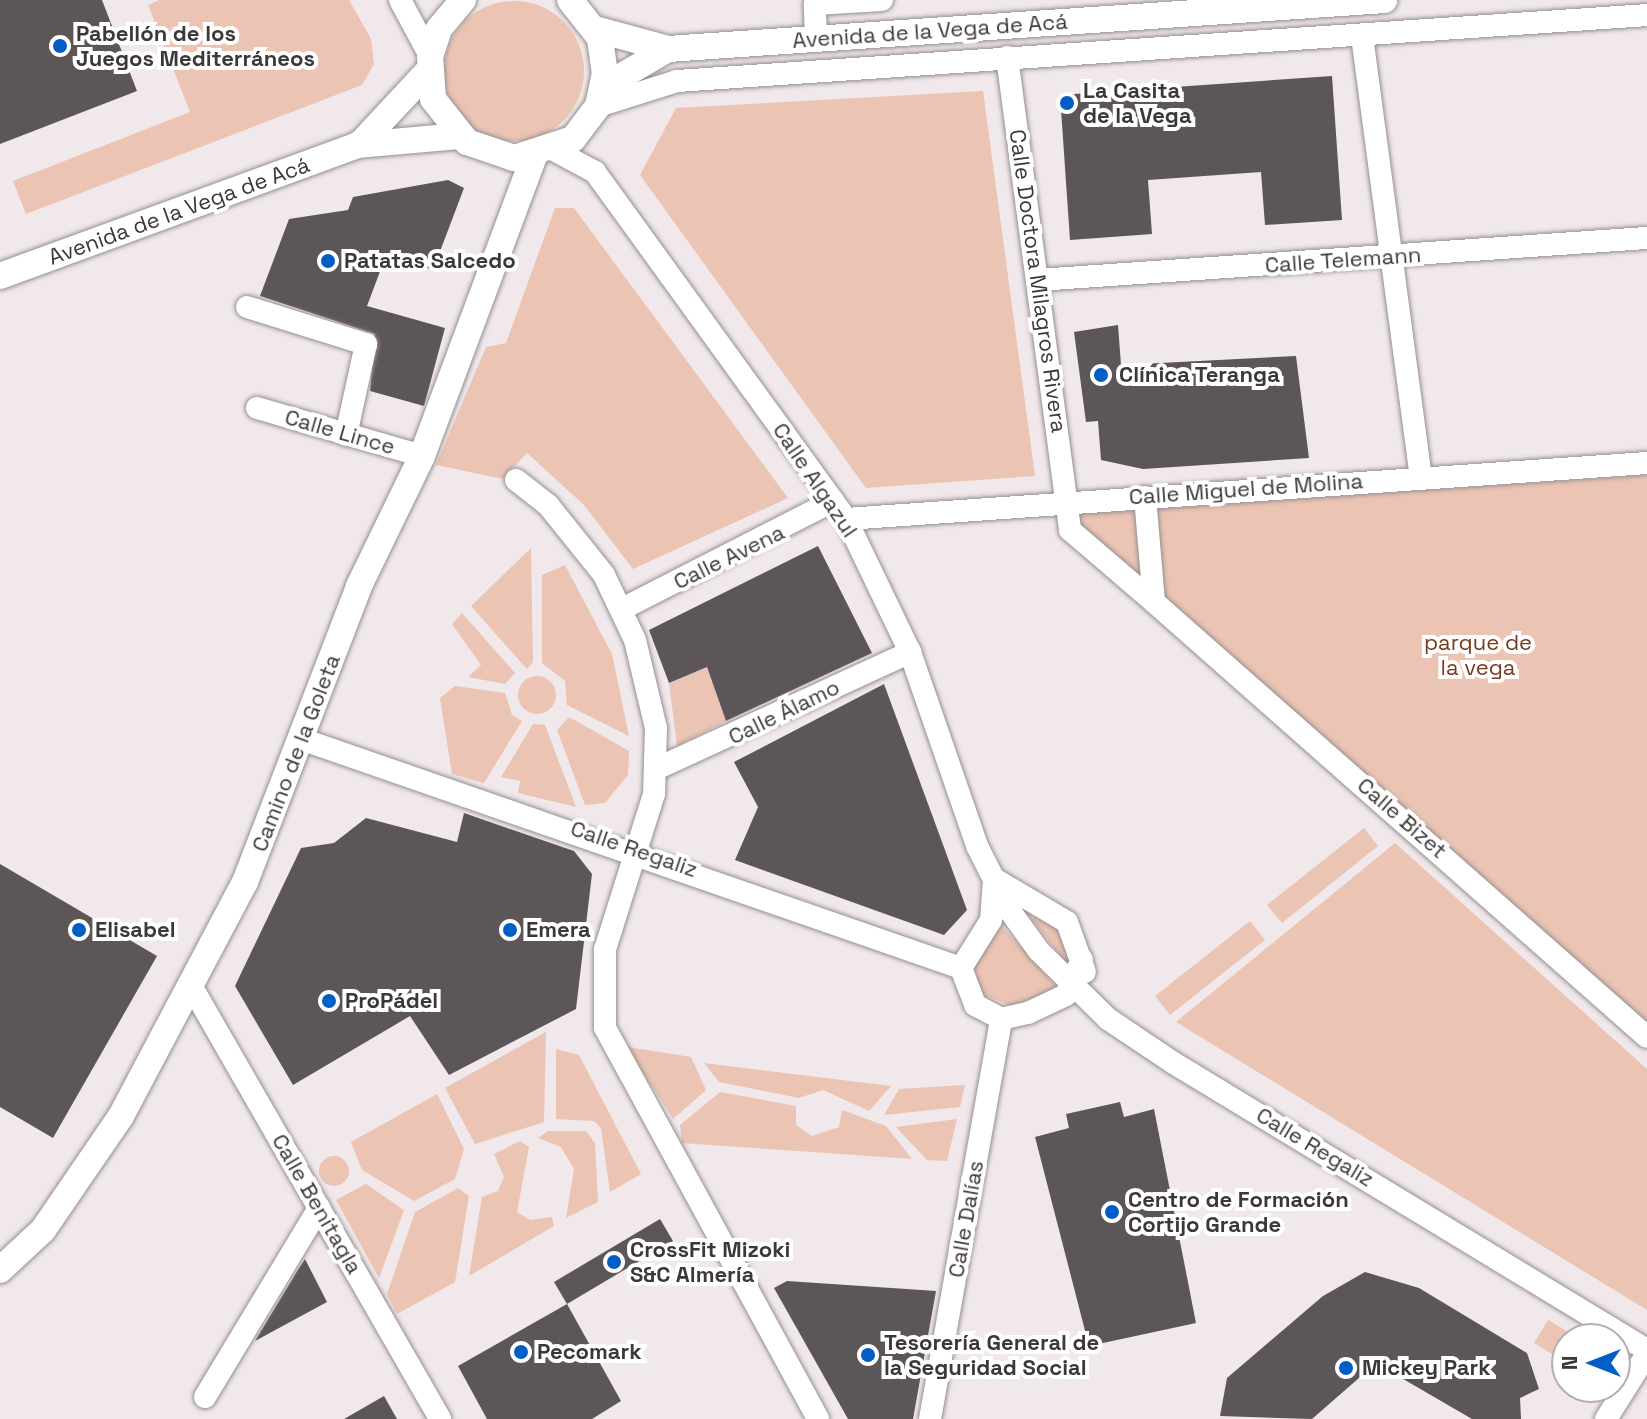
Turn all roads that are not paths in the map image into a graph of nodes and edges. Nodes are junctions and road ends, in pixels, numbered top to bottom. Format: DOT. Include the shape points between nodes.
graph roads {
  1 [pos="400,0"];
  2 [pos="463,0"];
  3 [pos="882,0"];
  4 [pos="1384,0"];
  5 [pos="583,10"];
  6 [pos="1647,15"];
  7 [pos="1362,36"];
  8 [pos="816,40"];
  9 [pos="668,49"];
  10 [pos="1007,57"];
  11 [pos="430,63"];
  12 [pos="596,107"];
  13 [pos="458,136"];
  14 [pos="358,145"];
  15 [pos="534,155"];
  16 [pos="595,172"];
  17 [pos="1647,238"];
  18 [pos="1390,257"];
  19 [pos="0,276"];
  20 [pos="1038,280"];
  21 [pos="247,307"];
  22 [pos="257,408"];
  23 [pos="346,435"];
  24 [pos="422,456"];
  25 [pos="1647,463"];
  26 [pos="1421,476"];
  27 [pos="516,480"];
  28 [pos="1145,497"];
  29 [pos="1068,504"];
  30 [pos="840,510"];
  31 [pos="1154,602"];
  32 [pos="622,609"];
  33 [pos="910,652"];
  34 [pos="304,740"];
  35 [pos="656,769"];
  36 [pos="640,851"];
  37 [pos="994,879"];
  38 [pos="1033,903"];
  39 [pos="1010,911"];
  40 [pos="985,929"];
  41 [pos="1082,959"];
  42 [pos="961,968"];
  43 [pos="1073,987"];
  44 [pos="193,989"];
  45 [pos="1053,999"];
  46 [pos="1094,1007"];
  47 [pos="1001,1019"];
  48 [pos="1647,1037"];
  49 [pos="319,1208"];
  50 [pos="0,1270"];
  51 [pos="1647,1352"];
  52 [pos="205,1397"];
  53 [pos="440,1419"];
  54 [pos="818,1419"];
  55 [pos="930,1419"];
  56 [pos="1606,1419"];
  1 -- 11 [label="street"];
  2 -- 11 [label="main road, Avenida de la Vega de Acá" via="439,29"];
  3 -- 8 [label="street" via="815,4"];
  4 -- 8 [label="main road, Avenida de la Vega de Acá"];
  5 -- 9 [label="main road, Avenida de la Vega de Acá"];
  5 -- 12 [label="main road"];
  6 -- 7 [label="street"];
  7 -- 10 [label="street"];
  7 -- 18 [label="street"];
  8 -- 9 [label="main road, Avenida de la Vega de Acá"];
  9 -- 12 [label="main road, Avenida de la Vega de Acá"];
  10 -- 12 [label="street" via="667,82"];
  10 -- 20 [label="street, Calle Doctora Milagros Rivera"];
  11 -- 13 [label="main road" via="433,99"];
  11 -- 14 [label="main road, Avenida de la Vega de Acá"];
  12 -- 15 [label="main road, Avenida de la Vega de Acá"];
  12 -- 16 [label="street, Calle Algazul"];
  13 -- 14 [label="main road, Avenida de la Vega de Acá"];
  13 -- 15 [label="main road"];
  14 -- 19 [label="main road, Avenida de la Vega de Acá"];
  15 -- 16 [label="street, Calle Algazul"];
  15 -- 24 [label="main road, Camino de la Goleta"];
  16 -- 30 [label="street, Calle Algazul"];
  17 -- 18 [label="street, Calle Telemann"];
  18 -- 20 [label="street, Calle Telemann"];
  18 -- 26 [label="street"];
  20 -- 29 [label="street, Calle Doctora Milagros Rivera"];
  21 -- 23 [label="street" via="366,344"];
  22 -- 23 [label="street, Calle Lince"];
  23 -- 24 [label="street, Calle Lince"];
  24 -- 34 [label="main road, Camino de la Goleta" via="359,586"];
  25 -- 26 [label="street, Calle Miguel de Molina"];
  26 -- 28 [label="street, Calle Miguel de Molina"];
  27 -- 32 [label="street" via="576,535"];
  28 -- 29 [label="street, Calle Miguel de Molina"];
  28 -- 31 [label="street"];
  29 -- 30 [label="street, Calle Miguel de Molina"];
  29 -- 31 [label="street, Calle Bizet" via="1070,530"];
  30 -- 32 [label="street, Calle Avena"];
  30 -- 33 [label="street, Calle Algazul"];
  31 -- 48 [label="street, Calle Bizet"];
  32 -- 35 [label="street" via="648,682"];
  33 -- 35 [label="street, Calle Álamo"];
  33 -- 37 [label="street, Calle Algazul"];
  34 -- 36 [label="street, Calle Regaliz"];
  34 -- 44 [label="main road, Camino de la Goleta"];
  35 -- 36 [label="street"];
  36 -- 42 [label="street, Calle Regaliz"];
  36 -- 54 [label="street" via="605,949 605,1028"];
  37 -- 38 [label="street"];
  37 -- 39 [label="street, Calle Algazul"];
  37 -- 40 [label="street"];
  38 -- 39 [label="street"];
  38 -- 41 [label="street" via="1067,922"];
  39 -- 40 [label="street"];
  39 -- 43 [label="street, Calle Regaliz"];
  40 -- 42 [label="street" via="971,941"];
  41 -- 43 [label="street"];
  41 -- 46 [label="street"];
  42 -- 47 [label="street" via="975,1005"];
  43 -- 45 [label="street"];
  43 -- 46 [label="street, Calle Regaliz"];
  44 -- 49 [label="street, Calle Benitagla"];
  44 -- 50 [label="main road, Camino de la Goleta" via="71,1194"];
  45 -- 46 [label="street"];
  45 -- 47 [label="street"];
  46 -- 51 [label="street, Calle Regaliz"];
  47 -- 55 [label="street, Calle Dalías"];
  49 -- 52 [label="street"];
  49 -- 53 [label="street, Calle Benitagla"];
  51 -- 56 [label="street"];
}
